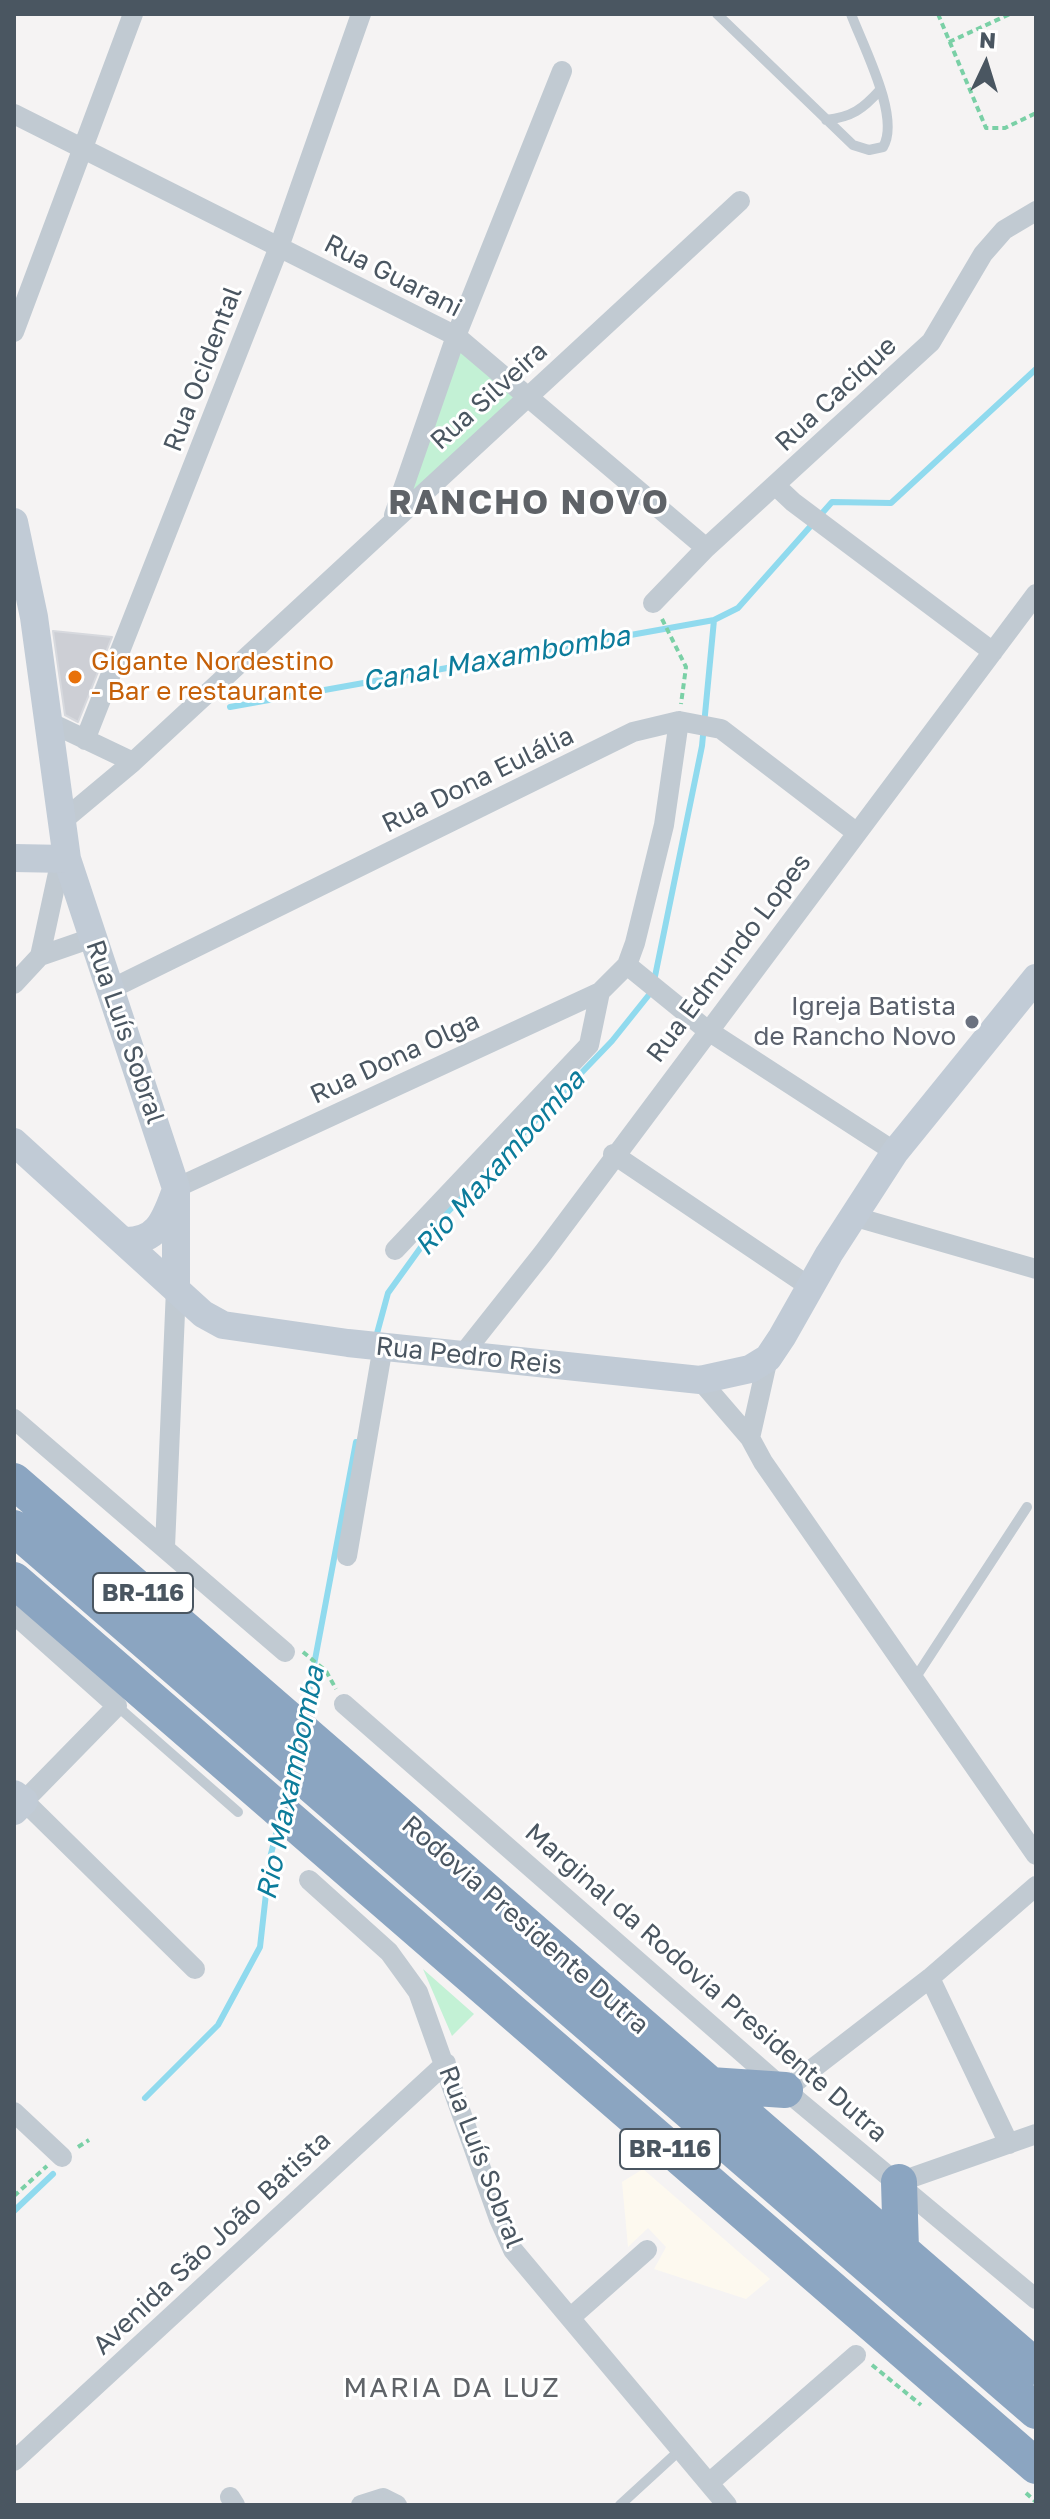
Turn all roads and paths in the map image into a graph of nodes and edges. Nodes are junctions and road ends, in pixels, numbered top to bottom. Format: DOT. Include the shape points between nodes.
graph roads {
  1 [pos="133,14"];
  2 [pos="361,14"];
  3 [pos="717,14"];
  4 [pos="851,14"];
  5 [pos="938,14"];
  6 [pos="1010,14"];
  7 [pos="949,42"];
  8 [pos="562,71"];
  9 [pos="880,90"];
  10 [pos="1036,113"];
  11 [pos="14,114"];
  12 [pos="826,120"];
  13 [pos="85,149"];
  14 [pos="740,201"];
  15 [pos="1036,211"];
  16 [pos="279,247"];
  17 [pos="14,332"];
  18 [pos="456,336"];
  19 [pos="528,395"];
  20 [pos="775,485"];
  21 [pos="392,519"];
  22 [pos="14,522"];
  23 [pos="706,548"];
  24 [pos="1036,594"];
  25 [pos="657,610"];
  26 [pos="24,615"];
  27 [pos="993,652"];
  28 [pos="47,721"];
  29 [pos="683,722"];
  30 [pos="85,740"];
  31 [pos="133,762"];
  32 [pos="60,823"];
  33 [pos="857,833"];
  34 [pos="14,858"];
  35 [pos="64,859"];
  36 [pos="92,938"];
  37 [pos="40,956"];
  38 [pos="627,965"];
  39 [pos="1036,978"];
  40 [pos="14,984"];
  41 [pos="111,989"];
  42 [pos="600,992"];
  43 [pos="707,1030"];
  44 [pos="14,1142"];
  45 [pos="895,1152"];
  46 [pos="613,1154"];
  47 [pos="176,1188"];
  48 [pos="852,1216"];
  49 [pos="124,1241"];
  50 [pos="395,1250"];
  51 [pos="1036,1269"];
  52 [pos="810,1287"];
  53 [pos="176,1289"];
  54 [pos="382,1346"];
  55 [pos="463,1354"];
  56 [pos="768,1358"];
  57 [pos="700,1380"];
  58 [pos="14,1419"];
  59 [pos="750,1438"];
  60 [pos="14,1481"];
  61 [pos="1027,1507"];
  62 [pos="14,1528"];
  63 [pos="165,1547"];
  64 [pos="347,1556"];
  65 [pos="14,1580"];
  66 [pos="14,1614"];
  67 [pos="295,1652"];
  68 [pos="326,1671"];
  69 [pos="914,1680"];
  70 [pos="344,1704"];
  71 [pos="117,1706"];
  72 [pos="245,1800"];
  73 [pos="17,1802"];
  74 [pos="1036,1855"];
  75 [pos="309,1880"];
  76 [pos="1036,1886"];
  77 [pos="195,1969"];
  78 [pos="930,1978"];
  79 [pos="446,2063"];
  80 [pos="710,2085"];
  81 [pos="785,2090"];
  82 [pos="14,2112"];
  83 [pos="1036,2134"];
  84 [pos="1009,2144"];
  85 [pos="62,2157"];
  86 [pos="899,2182"];
  87 [pos="647,2250"];
  88 [pos="901,2250"];
  89 [pos="1036,2299"];
  90 [pos="570,2318"];
  91 [pos="856,2355"];
  92 [pos="1036,2367"];
  93 [pos="1036,2411"];
  94 [pos="680,2450"];
  95 [pos="14,2461"];
  96 [pos="709,2483"];
  97 [pos="1034,2486"];
  98 [pos="361,2505"];
  99 [pos="397,2505"];
  100 [pos="620,2505"];
  101 [pos="727,2505"];
  1 -- 13 [label="street"];
  2 -- 16 [label="street, Rua Ocidental"];
  3 -- 12 [label="lane"];
  4 -- 9 [label="lane"];
  5 -- 7 [label="path"];
  6 -- 7 [label="path"];
  7 -- 10 [label="path" via="986,128 1005,128"];
  8 -- 18 [label="street"];
  9 -- 12 [label="lane" via="849,117"];
  9 -- 12 [label="lane" via="889,125 883,147 853,145"];
  11 -- 13 [label="street, Rua Guarani"];
  13 -- 16 [label="street, Rua Guarani"];
  13 -- 17 [label="street"];
  14 -- 19 [label="street, Rua Silveira"];
  15 -- 20 [label="street, Rua Cacique" via="1004,230 983,254 931,342"];
  16 -- 18 [label="street, Rua Guarani"];
  16 -- 30 [label="street, Rua Ocidental"];
  18 -- 19 [label="street, Rua Guarani"];
  18 -- 21 [label="street"];
  19 -- 21 [label="street, Rua Silveira"];
  19 -- 23 [label="street, Rua Guarani"];
  20 -- 23 [label="street, Rua Cacique"];
  20 -- 27 [label="street"];
  21 -- 31 [label="street, Rua Silveira"];
  22 -- 26 [label="main road, Rua Luís Sobral"];
  23 -- 25 [label="street, Rua Cacique"];
  24 -- 27 [label="street, Rua Edmundo Lopes"];
  25 -- 29 [label="path" via="686,667"];
  26 -- 28 [label="main road, Rua Luís Sobral"];
  27 -- 33 [label="street, Rua Edmundo Lopes"];
  28 -- 30 [label="street"];
  28 -- 32 [label="main road, Rua Luís Sobral"];
  29 -- 33 [label="street, Rua Dona Eulália" via="721,729"];
  29 -- 38 [label="street" via="664,825"];
  29 -- 41 [label="street, Rua Dona Eulália" via="633,732"];
  30 -- 31 [label="street"];
  31 -- 32 [label="street, Rua Silveira"];
  32 -- 35 [label="main road, Rua Luís Sobral"];
  33 -- 43 [label="street, Rua Edmundo Lopes"];
  34 -- 35 [label="main road"];
  35 -- 36 [label="main road, Rua Luís Sobral"];
  35 -- 37 [label="street"];
  36 -- 37 [label="street"];
  36 -- 41 [label="main road, Rua Luís Sobral"];
  37 -- 40 [label="street"];
  38 -- 42 [label="street, Rua Dona Olga"];
  38 -- 43 [label="street"];
  39 -- 45 [label="main road"];
  41 -- 47 [label="main road, Rua Luís Sobral"];
  42 -- 47 [label="street, Rua Dona Olga"];
  42 -- 50 [label="street" via="589,1045"];
  43 -- 45 [label="street"];
  43 -- 46 [label="street, Rua Edmundo Lopes"];
  44 -- 49 [label="main road, Rua Pedro Reis"];
  45 -- 48 [label="main road"];
  46 -- 52 [label="street"];
  46 -- 55 [label="street, Rua Edmundo Lopes"];
  47 -- 49 [label="main road" via="156,1232"];
  47 -- 53 [label="main road, Rua Luís Sobral"];
  48 -- 51 [label="street"];
  48 -- 52 [label="main road"];
  49 -- 53 [label="main road, Rua Pedro Reis"];
  52 -- 56 [label="main road"];
  53 -- 54 [label="main road, Rua Pedro Reis" via="223,1325"];
  53 -- 63 [label="street, Rua Luís Sobral"];
  54 -- 55 [label="main road, Rua Pedro Reis"];
  54 -- 64 [label="street"];
  55 -- 57 [label="main road, Rua Pedro Reis"];
  56 -- 57 [label="main road, Rua Pedro Reis" via="735,1375"];
  56 -- 59 [label="street"];
  57 -- 59 [label="street"];
  58 -- 63 [label="street"];
  59 -- 69 [label="street"];
  60 -- 80 [label="highway, Rodovia Presidente Dutra / BR-116"];
  61 -- 69 [label="lane"];
  62 -- 93 [label="highway, Rodovia Presidente Dutra / BR-116"];
  63 -- 67 [label="street"];
  65 -- 72 [label="highway, BR-116"];
  66 -- 71 [label="street"];
  67 -- 68 [label="path"];
  69 -- 74 [label="street"];
  70 -- 81 [label="street, Marginal da Rodovia Presidente Dutra"];
  71 -- 72 [label="lane"];
  71 -- 73 [label="street"];
  72 -- 97 [label="highway, BR-116" via="304,1832"];
  73 -- 77 [label="street"];
  75 -- 79 [label="street, Rua Luís Sobral" via="402,1966 427,2009"];
  76 -- 78 [label="street"];
  78 -- 81 [label="street"];
  78 -- 84 [label="street"];
  79 -- 90 [label="street, Rua Luís Sobral" via="507,2238 525,2268"];
  79 -- 95 [label="street, Avenida São João Batista"];
  80 -- 81 [label="highway"];
  80 -- 88 [label="highway, Rodovia Presidente Dutra / BR-116"];
  81 -- 86 [label="street, Marginal da Rodovia Presidente Dutra"];
  82 -- 85 [label="street"];
  83 -- 84 [label="street"];
  84 -- 86 [label="street"];
  86 -- 88 [label="highway"];
  86 -- 89 [label="street, Marginal da Rodovia Presidente Dutra"];
  87 -- 90 [label="street"];
  88 -- 92 [label="highway, Rodovia Presidente Dutra / BR-116"];
  90 -- 94 [label="street, Rua Luís Sobral"];
  91 -- 96 [label="street"];
  94 -- 96 [label="street, Rua Luís Sobral"];
  94 -- 100 [label="lane"];
  96 -- 101 [label="street, Rua Luís Sobral"];
  98 -- 99 [label="street" via="383,2498"];
}
